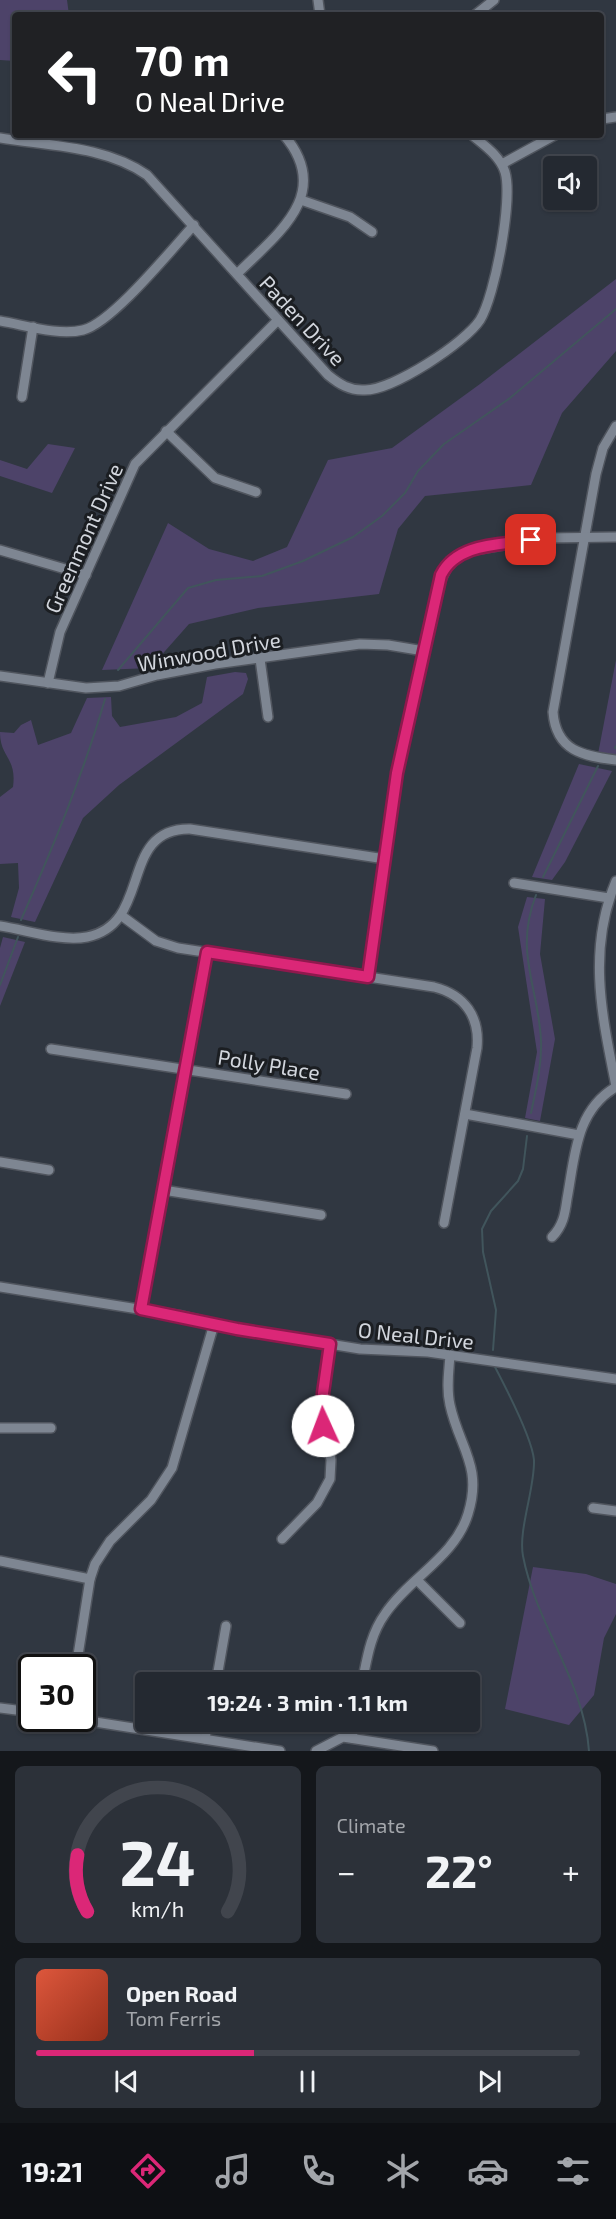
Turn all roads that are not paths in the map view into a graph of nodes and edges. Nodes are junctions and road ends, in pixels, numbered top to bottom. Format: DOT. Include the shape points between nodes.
graph roads {
  1 [pos="494,0"];
  2 [pos="480,12"];
  3 [pos="0,138"];
  4 [pos="286,138"];
  5 [pos="475,138"];
  6 [pos="550,138"];
  7 [pos="502,164"];
  8 [pos="301,200"];
  9 [pos="194,225"];
  10 [pos="372,232"];
  11 [pos="237,274"];
  12 [pos="278,320"];
  13 [pos="0,321"];
  14 [pos="33,327"];
  15 [pos="22,397"];
  16 [pos="616,426"];
  17 [pos="166,431"];
  18 [pos="256,492"];
  19 [pos="585,537"];
  20 [pos="616,537"];
  21 [pos="0,550"];
  22 [pos="86,575"];
  23 [pos="424,651"];
  24 [pos="260,659"];
  25 [pos="0,676"];
  26 [pos="48,683"];
  27 [pos="268,717"];
  28 [pos="616,760"];
  29 [pos="385,859"];
  30 [pos="616,881"];
  31 [pos="514,883"];
  32 [pos="609,898"];
  33 [pos="122,916"];
  34 [pos="0,926"];
  35 [pos="207,952"];
  36 [pos="368,977"];
  37 [pos="51,1049"];
  38 [pos="187,1070"];
  39 [pos="616,1087"];
  40 [pos="346,1094"];
  41 [pos="465,1114"];
  42 [pos="579,1135"];
  43 [pos="0,1162"];
  44 [pos="49,1170"];
  45 [pos="163,1190"];
  46 [pos="321,1215"];
  47 [pos="444,1223"];
  48 [pos="552,1237"];
  49 [pos="0,1287"];
  50 [pos="141,1309"];
  51 [pos="214,1324"];
  52 [pos="330,1344"];
  53 [pos="450,1355"];
  54 [pos="616,1379"];
  55 [pos="0,1428"];
  56 [pos="51,1428"];
  57 [pos="593,1508"];
  58 [pos="616,1511"];
  59 [pos="282,1539"];
  60 [pos="0,1561"];
  61 [pos="90,1579"];
  62 [pos="417,1580"];
  63 [pos="460,1623"];
  64 [pos="226,1626"];
  65 [pos="78,1654"];
  66 [pos="218,1672"];
  67 [pos="364,1672"];
  68 [pos="0,1708"];
  69 [pos="18,1710"];
  70 [pos="96,1722"];
  71 [pos="206,1732"];
  72 [pos="353,1732"];
  73 [pos="352,1738"];
  74 [pos="205,1739"];
  75 [pos="280,1751"];
  76 [pos="316,1751"];
  77 [pos="433,1751"];
  1 -- 2 [label="street"];
  3 -- 9 [label="street, Paden Drive" via="101,154 130,164 154,181"];
  4 -- 8 [label="street" via="302,167"];
  5 -- 7 [label="street"];
  6 -- 7 [label="street"];
  7 -- 12 [label="street, Paden Drive" via="507,206 492,291 480,320 462,340 389,385 362,391 346,387 327,375"];
  8 -- 10 [label="street" via="350,217"];
  8 -- 11 [label="street" via="287,223"];
  9 -- 11 [label="street, Paden Drive"];
  9 -- 14 [label="street" via="101,322 73,332"];
  11 -- 12 [label="street, Paden Drive"];
  12 -- 17 [label="street, Greenmont Drive"];
  13 -- 14 [label="street"];
  14 -- 15 [label="street"];
  16 -- 19 [label="street" via="600,458"];
  17 -- 18 [label="street" via="215,478"];
  17 -- 22 [label="street, Greenmont Drive" via="132,471"];
  19 -- 20 [label="street"];
  19 -- 23 [label="street" via="531,540 457,556 441,575"];
  19 -- 28 [label="street" via="554,722 563,741 575,751"];
  21 -- 22 [label="street"];
  22 -- 26 [label="street, Greenmont Drive" via="60,633"];
  23 -- 24 [label="street, Winwood Drive" via="360,644"];
  23 -- 29 [label="street" via="397,773"];
  24 -- 26 [label="street, Winwood Drive" via="178,671 110,687"];
  24 -- 27 [label="street"];
  25 -- 26 [label="street, Winwood Drive"];
  29 -- 33 [label="street" via="172,830 148,849"];
  29 -- 36 [label="street"];
  30 -- 32 [label="street"];
  31 -- 32 [label="street"];
  32 -- 39 [label="street" via="598,950 598,976"];
  33 -- 34 [label="street" via="103,932 77,938"];
  33 -- 35 [label="street" via="165,945"];
  35 -- 36 [label="street"];
  35 -- 38 [label="street"];
  36 -- 41 [label="street" via="443,989 459,998 471,1012 478,1037"];
  37 -- 38 [label="street, Polly Place"];
  38 -- 40 [label="street, Polly Place"];
  38 -- 45 [label="street"];
  39 -- 42 [label="street" via="594,1104"];
  41 -- 42 [label="street"];
  41 -- 47 [label="street"];
  42 -- 48 [label="street" via="563,1220"];
  43 -- 44 [label="street"];
  45 -- 46 [label="street"];
  45 -- 50 [label="street"];
  49 -- 50 [label="street, O Neal Drive"];
  50 -- 51 [label="street, O Neal Drive"];
  51 -- 52 [label="street, O Neal Drive"];
  51 -- 61 [label="street" via="172,1468 151,1500 101,1551"];
  52 -- 53 [label="street, O Neal Drive"];
  52 -- 59 [label="street" via="322,1408 331,1460 330,1479 317,1503"];
  53 -- 54 [label="street, O Neal Drive"];
  53 -- 62 [label="street" via="448,1395 471,1461 473,1490 468,1514 457,1537"];
  55 -- 56 [label="street"];
  57 -- 58 [label="street"];
  60 -- 61 [label="street"];
  61 -- 65 [label="street"];
  62 -- 63 [label="street"];
  62 -- 67 [label="street" via="377,1626"];
  64 -- 66 [label="street"];
  68 -- 69 [label="street"];
  70 -- 74 [label="street"];
  71 -- 74 [label="street"];
  72 -- 73 [label="street"];
  73 -- 76 [label="street" via="337,1738"];
  73 -- 77 [label="street"];
  74 -- 75 [label="street"];
}
